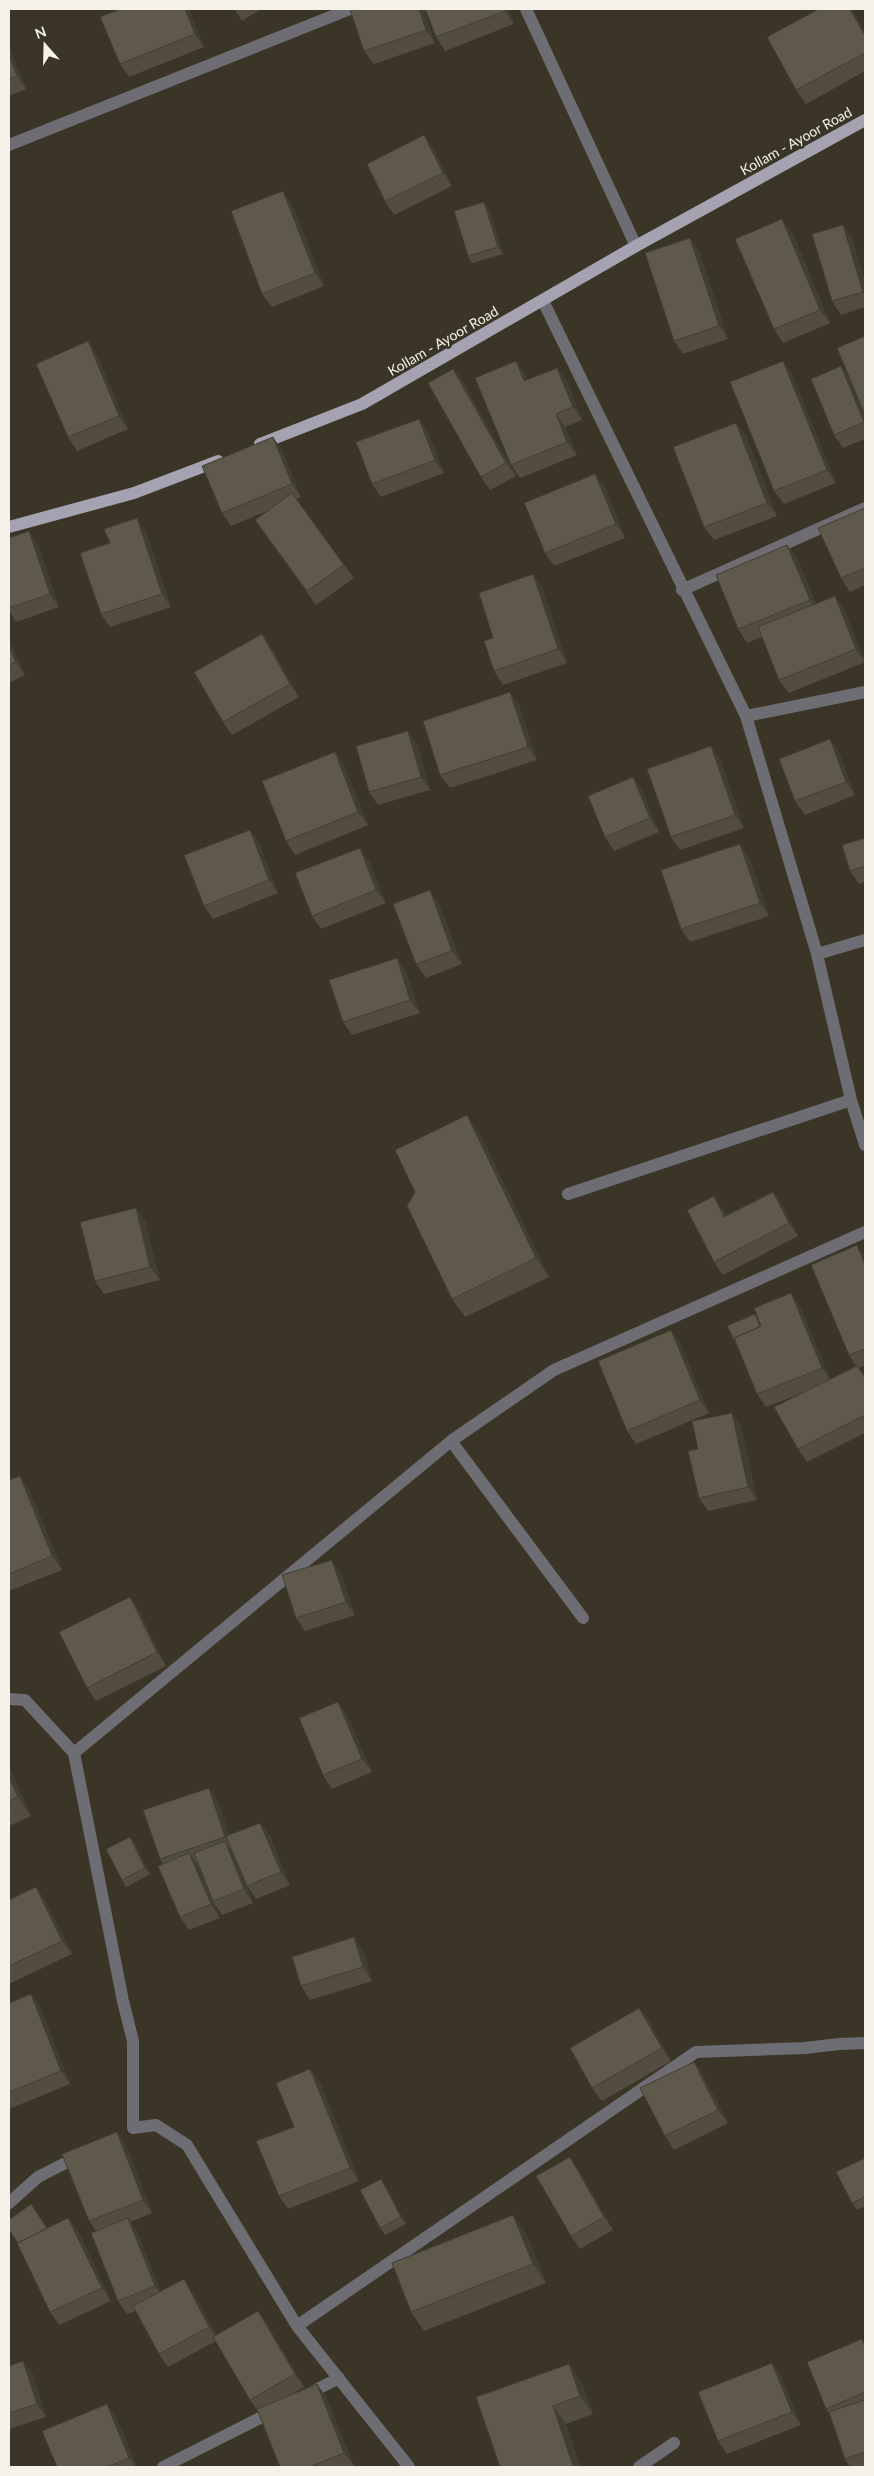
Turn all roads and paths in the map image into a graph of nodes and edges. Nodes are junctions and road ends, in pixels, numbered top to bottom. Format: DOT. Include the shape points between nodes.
graph roads {
  1 [pos="350,9"];
  2 [pos="526,9"];
  3 [pos="865,120"];
  4 [pos="9,145"];
  5 [pos="636,246"];
  6 [pos="543,301"];
  7 [pos="244,451"];
  8 [pos="226,458"];
  9 [pos="865,508"];
  10 [pos="9,527"];
  11 [pos="682,590"];
  12 [pos="865,692"];
  13 [pos="746,716"];
  14 [pos="865,940"];
  15 [pos="817,954"];
  16 [pos="851,1100"];
  17 [pos="865,1145"];
  18 [pos="568,1194"];
  19 [pos="865,1232"];
  20 [pos="452,1441"];
  21 [pos="582,1618"];
  22 [pos="9,1699"];
  23 [pos="74,1752"];
  24 [pos="865,2043"];
  25 [pos="90,2150"];
  26 [pos="9,2203"];
  27 [pos="296,2326"];
  28 [pos="339,2378"];
  29 [pos="674,2443"];
  30 [pos="163,2467"];
  31 [pos="409,2467"];
  32 [pos="639,2467"];
  1 -- 4 [label="street"];
  2 -- 5 [label="street"];
  3 -- 5 [label="main road, Kollam - Ayoor Road"];
  5 -- 6 [label="main road, Kollam - Ayoor Road"];
  6 -- 7 [label="main road, Kollam - Ayoor Road" via="362,404"];
  6 -- 11 [label="street"];
  8 -- 10 [label="main road" via="134,493"];
  9 -- 11 [label="street"];
  11 -- 13 [label="street"];
  12 -- 13 [label="street"];
  13 -- 15 [label="street"];
  14 -- 15 [label="street"];
  15 -- 16 [label="street"];
  16 -- 17 [label="street"];
  16 -- 18 [label="street"];
  19 -- 20 [label="street" via="554,1370"];
  20 -- 21 [label="street"];
  20 -- 23 [label="street"];
  22 -- 23 [label="street" via="25,1700"];
  23 -- 27 [label="street" via="123,2001 134,2041 128,2130 156,2126 187,2144"];
  24 -- 27 [label="street" via="696,2052"];
  25 -- 26 [label="street" via="38,2177"];
  27 -- 28 [label="street"];
  28 -- 30 [label="street"];
  28 -- 31 [label="street"];
  29 -- 32 [label="street"];
}
